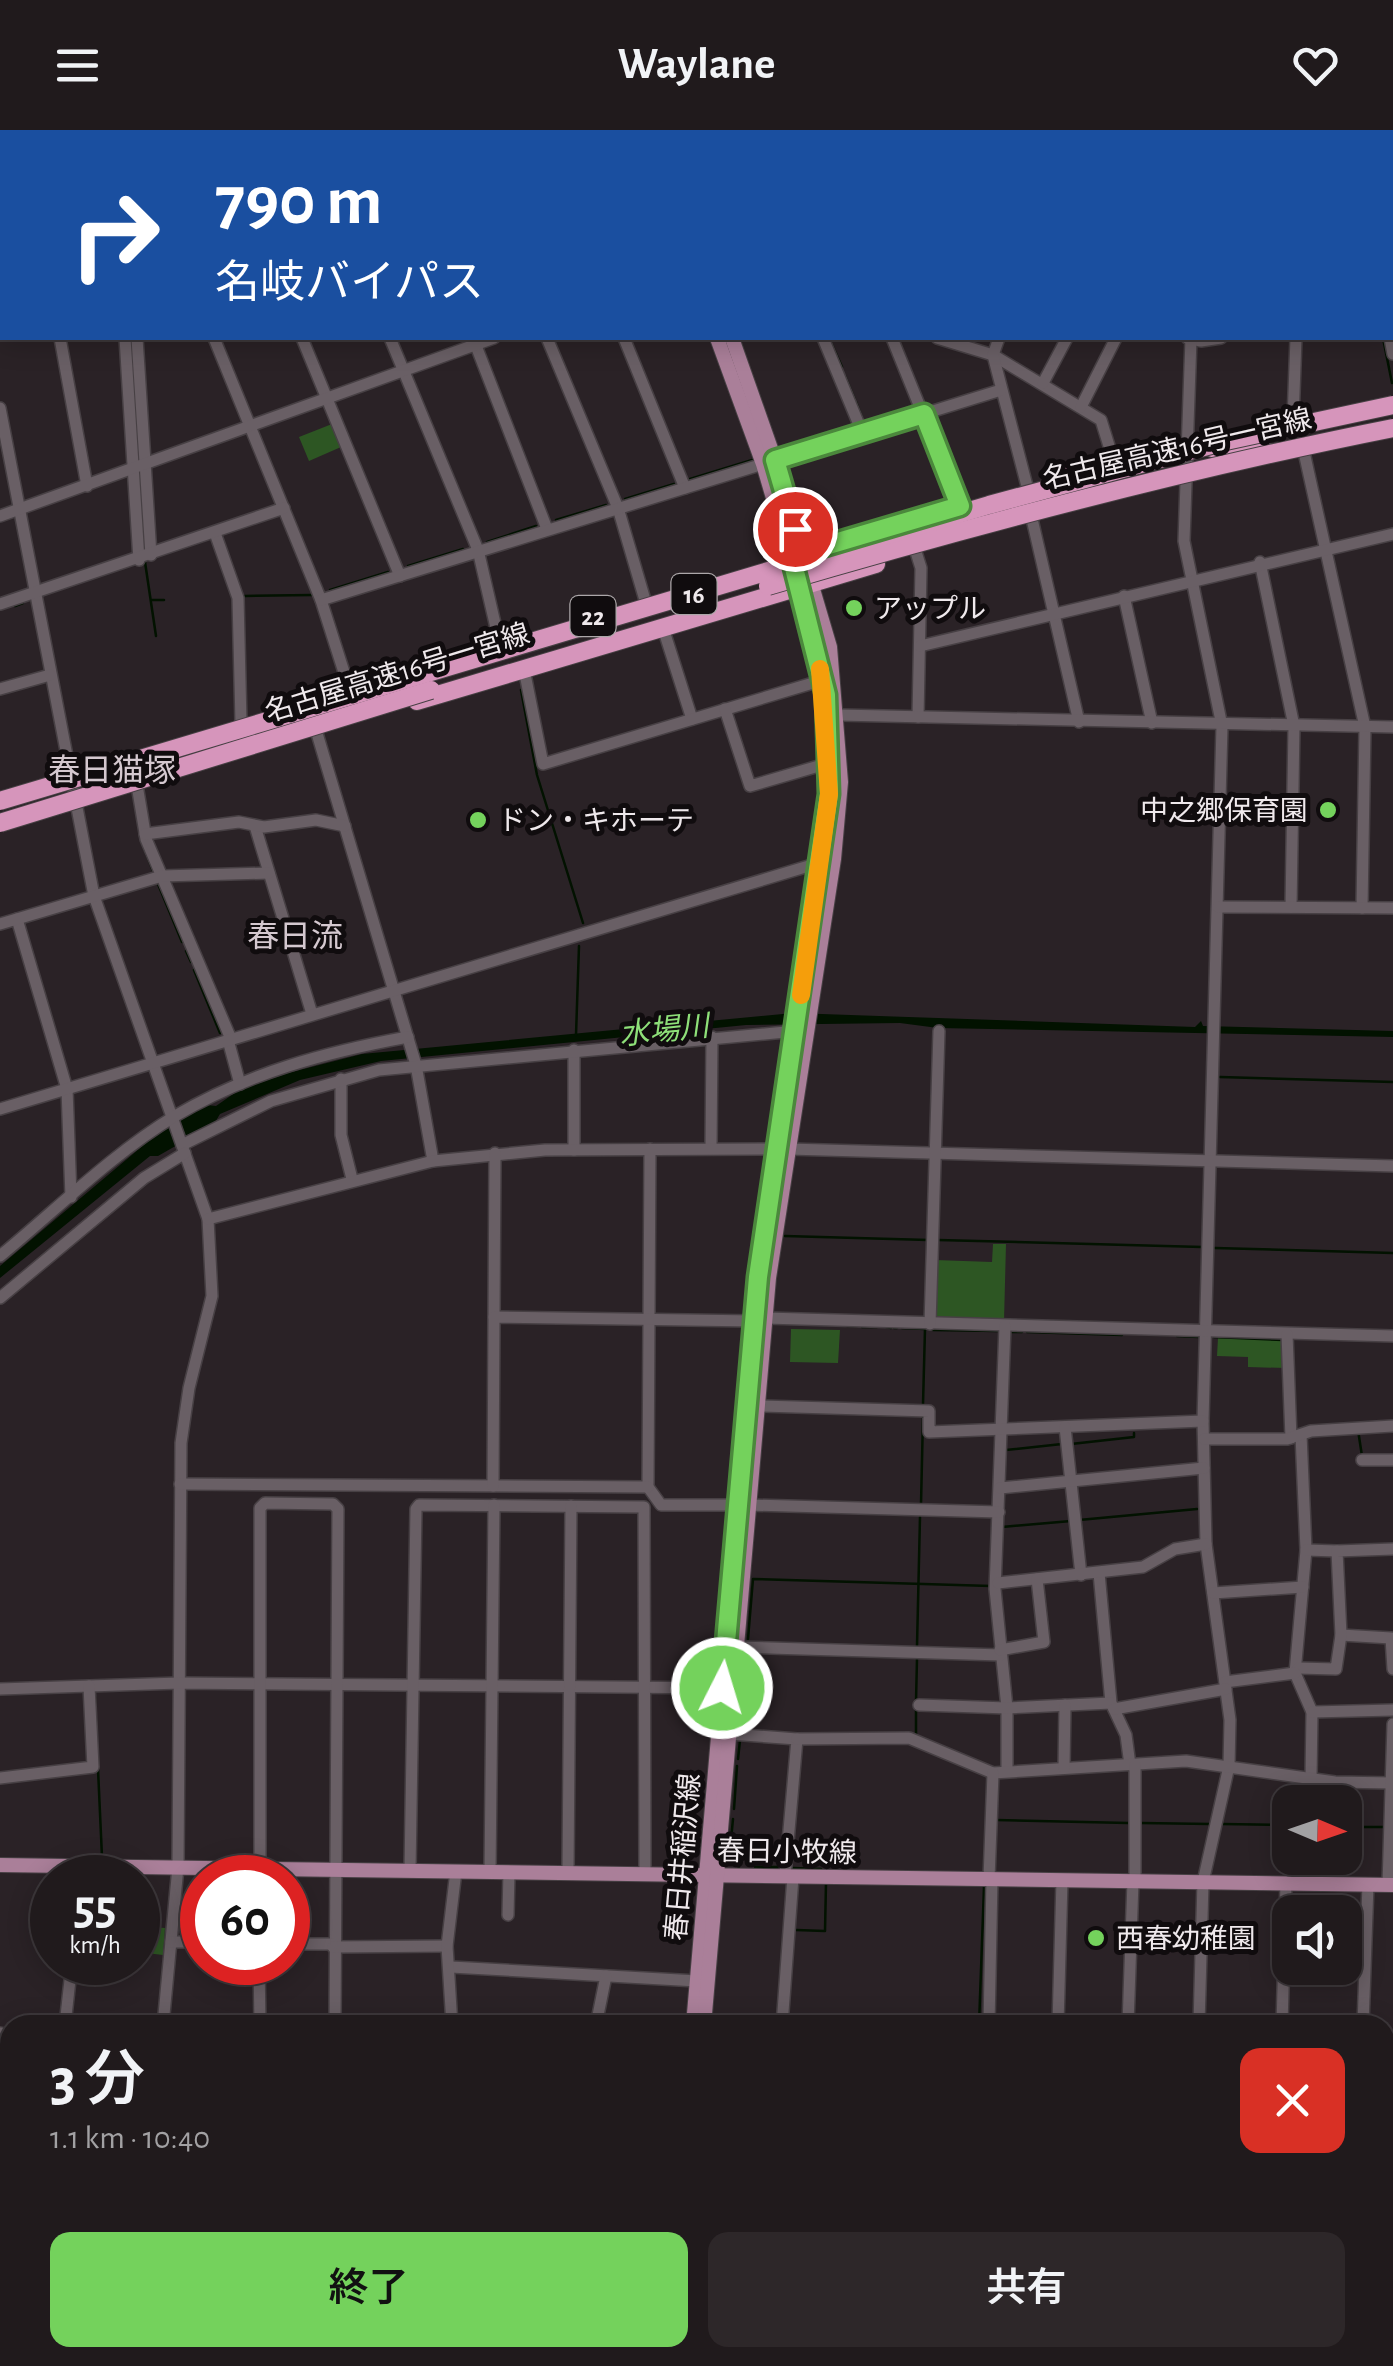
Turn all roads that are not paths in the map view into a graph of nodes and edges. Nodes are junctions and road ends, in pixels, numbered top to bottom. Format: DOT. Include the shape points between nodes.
graph roads {
  1 [pos="60,340"];
  2 [pos="125,340"];
  3 [pos="137,340"];
  4 [pos="215,340"];
  5 [pos="303,340"];
  6 [pos="391,340"];
  7 [pos="549,340"];
  8 [pos="625,340"];
  9 [pos="718,340"];
  10 [pos="733,340"];
  11 [pos="825,340"];
  12 [pos="893,340"];
  13 [pos="944,340"];
  14 [pos="998,340"];
  15 [pos="1066,340"];
  16 [pos="1115,340"];
  17 [pos="1190,340"];
  18 [pos="1296,340"];
  19 [pos="474,341"];
  20 [pos="993,355"];
  21 [pos="404,370"];
  22 [pos="1042,383"];
  23 [pos="1001,390"];
  24 [pos="327,398"];
  25 [pos="1393,403"];
  26 [pos="1081,407"];
  27 [pos="0,408"];
  28 [pos="924,414"];
  29 [pos="1293,420"];
  30 [pos="250,426"];
  31 [pos="1393,431"];
  32 [pos="862,432"];
  33 [pos="1188,444"];
  34 [pos="1304,452"];
  35 [pos="1124,460"];
  36 [pos="769,462"];
  37 [pos="140,466"];
  38 [pos="1186,476"];
  39 [pos="86,486"];
  40 [pos="1027,486"];
  41 [pos="684,488"];
  42 [pos="960,506"];
  43 [pos="284,508"];
  44 [pos="618,508"];
  45 [pos="19,511"];
  46 [pos="0,516"];
  47 [pos="1032,519"];
  48 [pos="547,530"];
  49 [pos="215,533"];
  50 [pos="1393,534"];
  51 [pos="1325,548"];
  52 [pos="478,550"];
  53 [pos="916,552"];
  54 [pos="797,555"];
  55 [pos="145,558"];
  56 [pos="1260,562"];
  57 [pos="400,576"];
  58 [pos="1190,579"];
  59 [pos="807,584"];
  60 [pos="33,594"];
  61 [pos="1124,596"];
  62 [pos="321,600"];
  63 [pos="645,600"];
  64 [pos="0,604"];
  65 [pos="1055,613"];
  66 [pos="663,628"];
  67 [pos="500,645"];
  68 [pos="920,646"];
  69 [pos="524,670"];
  70 [pos="50,675"];
  71 [pos="822,680"];
  72 [pos="0,689"];
  73 [pos="350,690"];
  74 [pos="403,699"];
  75 [pos="725,709"];
  76 [pos="839,715"];
  77 [pos="918,717"];
  78 [pos="692,719"];
  79 [pos="1079,722"];
  80 [pos="241,723"];
  81 [pos="1152,723"];
  82 [pos="1222,726"];
  83 [pos="1294,726"];
  84 [pos="1365,727"];
  85 [pos="1393,727"];
  86 [pos="316,730"];
  87 [pos="829,763"];
  88 [pos="71,774"];
  89 [pos="137,785"];
  90 [pos="0,798"];
  91 [pos="75,804"];
  92 [pos="0,812"];
  93 [pos="0,825"];
  94 [pos="254,826"];
  95 [pos="345,826"];
  96 [pos="145,834"];
  97 [pos="822,862"];
  98 [pos="269,873"];
  99 [pos="162,876"];
  100 [pos="94,896"];
  101 [pos="1218,908"];
  102 [pos="1291,908"];
  103 [pos="1362,908"];
  104 [pos="1393,908"];
  105 [pos="16,919"];
  106 [pos="0,924"];
  107 [pos="394,988"];
  108 [pos="805,1007"];
  109 [pos="312,1014"];
  110 [pos="800,1029"];
  111 [pos="939,1031"];
  112 [pos="712,1036"];
  113 [pos="230,1039"];
  114 [pos="409,1040"];
  115 [pos="574,1050"];
  116 [pos="416,1063"];
  117 [pos="152,1064"];
  118 [pos="340,1079"];
  119 [pos="240,1084"];
  120 [pos="67,1089"];
  121 [pos="0,1109"];
  122 [pos="172,1118"];
  123 [pos="711,1148"];
  124 [pos="184,1149"];
  125 [pos="650,1149"];
  126 [pos="783,1149"];
  127 [pos="574,1150"];
  128 [pos="495,1153"];
  129 [pos="935,1153"];
  130 [pos="433,1161"];
  131 [pos="1210,1162"];
  132 [pos="1393,1166"];
  133 [pos="352,1179"];
  134 [pos="71,1197"];
  135 [pos="208,1219"];
  136 [pos="0,1256"];
  137 [pos="0,1298"];
  138 [pos="494,1317"];
  139 [pos="650,1318"];
  140 [pos="760,1319"];
  141 [pos="930,1324"];
  142 [pos="1004,1326"];
  143 [pos="1206,1332"];
  144 [pos="1287,1334"];
  145 [pos="1393,1336"];
  146 [pos="758,1406"];
  147 [pos="1204,1421"];
  148 [pos="1393,1426"];
  149 [pos="1065,1427"];
  150 [pos="1002,1429"];
  151 [pos="1296,1436"];
  152 [pos="1204,1439"];
  153 [pos="1362,1460"];
  154 [pos="1393,1460"];
  155 [pos="1204,1468"];
  156 [pos="1070,1482"];
  157 [pos="180,1484"];
  158 [pos="493,1486"];
  159 [pos="648,1488"];
  160 [pos="1000,1488"];
  161 [pos="494,1505"];
  162 [pos="744,1505"];
  163 [pos="571,1506"];
  164 [pos="999,1512"];
  165 [pos="1206,1544"];
  166 [pos="1393,1549"];
  167 [pos="1306,1550"];
  168 [pos="1337,1551"];
  169 [pos="1099,1572"];
  170 [pos="1081,1575"];
  171 [pos="1038,1579"];
  172 [pos="998,1584"];
  173 [pos="1303,1586"];
  174 [pos="1213,1593"];
  175 [pos="1341,1634"];
  176 [pos="1392,1638"];
  177 [pos="737,1648"];
  178 [pos="1001,1652"];
  179 [pos="1393,1670"];
  180 [pos="1296,1671"];
  181 [pos="179,1683"];
  182 [pos="259,1684"];
  183 [pos="337,1684"];
  184 [pos="414,1685"];
  185 [pos="89,1686"];
  186 [pos="492,1686"];
  187 [pos="569,1686"];
  188 [pos="1226,1686"];
  189 [pos="646,1687"];
  190 [pos="722,1688"];
  191 [pos="0,1690"];
  192 [pos="919,1705"];
  193 [pos="1065,1705"];
  194 [pos="1112,1706"];
  195 [pos="1006,1708"];
  196 [pos="1393,1710"];
  197 [pos="1312,1712"];
  198 [pos="1393,1724"];
  199 [pos="730,1734"];
  200 [pos="797,1739"];
  201 [pos="1132,1765"];
  202 [pos="1228,1766"];
  203 [pos="1064,1768"];
  204 [pos="1007,1771"];
  205 [pos="992,1774"];
  206 [pos="0,1778"];
  207 [pos="1310,1778"];
  208 [pos="1392,1783"];
  209 [pos="259,1855"];
  210 [pos="0,1865"];
  211 [pos="30,1867"];
  212 [pos="178,1867"];
  213 [pos="160,1868"];
  214 [pos="336,1870"];
  215 [pos="410,1870"];
  216 [pos="310,1871"];
  217 [pos="456,1871"];
  218 [pos="490,1872"];
  219 [pos="509,1872"];
  220 [pos="568,1872"];
  221 [pos="645,1874"];
  222 [pos="712,1875"];
  223 [pos="789,1876"];
  224 [pos="991,1879"];
  225 [pos="1062,1880"];
  226 [pos="1134,1881"];
  227 [pos="1203,1882"];
  228 [pos="1286,1883"];
  229 [pos="1368,1884"];
  230 [pos="1390,1885"];
  231 [pos="508,1916"];
  232 [pos="171,1942"];
  233 [pos="180,1942"];
  234 [pos="310,1945"];
  235 [pos="332,1946"];
  236 [pos="448,1946"];
  237 [pos="451,1967"];
  238 [pos="606,1976"];
  239 [pos="697,1981"];
  240 [pos="69,1985"];
  241 [pos="259,1985"];
  242 [pos="66,2015"];
  243 [pos="164,2015"];
  244 [pos="260,2015"];
  245 [pos="335,2015"];
  246 [pos="452,2015"];
  247 [pos="598,2015"];
  248 [pos="694,2015"];
  249 [pos="705,2015"];
  250 [pos="782,2015"];
  251 [pos="988,2015"];
  252 [pos="1058,2015"];
  253 [pos="1128,2015"];
  254 [pos="1199,2015"];
  255 [pos="1282,2015"];
  256 [pos="1364,2015"];
  1 -- 39 [label="street"];
  2 -- 37 [label="street"];
  3 -- 37 [label="street"];
  4 -- 30 [label="street"];
  5 -- 24 [label="street"];
  6 -- 21 [label="street"];
  7 -- 44 [label="street"];
  8 -- 41 [label="street"];
  9 -- 36 [label="main road, 春日井稲沢線"];
  10 -- 36 [label="main road, 春日井稲沢線"];
  11 -- 32 [label="street"];
  12 -- 28 [label="street"];
  13 -- 20 [label="street"];
  14 -- 20 [label="street"];
  15 -- 22 [label="street"];
  16 -- 26 [label="street"];
  17 -- 33 [label="street"];
  18 -- 29 [label="street"];
  19 -- 21 [label="street"];
  19 -- 48 [label="street"];
  20 -- 22 [label="street"];
  20 -- 23 [label="street"];
  21 -- 24 [label="street"];
  21 -- 52 [label="street"];
  22 -- 26 [label="street"];
  23 -- 28 [label="street"];
  23 -- 40 [label="street"];
  24 -- 30 [label="street"];
  24 -- 57 [label="street"];
  25 -- 29 [label="highway, 22"];
  25 -- 90 [label="highway, 名古屋高速16号一宮線 / 16, bridge" via="989,505"];
  26 -- 35 [label="street" via="1104,423"];
  27 -- 45 [label="street"];
  28 -- 32 [label="street"];
  28 -- 42 [label="street"];
  29 -- 33 [label="highway, 22"];
  30 -- 37 [label="street"];
  30 -- 43 [label="street"];
  31 -- 34 [label="highway, 22"];
  31 -- 74 [label="highway, 名古屋高速16号一宮線 / 16, bridge" via="1174,474 1001,518"];
  32 -- 36 [label="street"];
  33 -- 34 [label="highway"];
  33 -- 35 [label="highway, 22"];
  33 -- 38 [label="street"];
  34 -- 38 [label="highway, 22"];
  34 -- 51 [label="street"];
  35 -- 38 [label="highway" via="1172,461"];
  35 -- 40 [label="highway, 22"];
  36 -- 41 [label="street"];
  36 -- 54 [label="main road, 春日井稲沢線"];
  37 -- 39 [label="street"];
  37 -- 55 [label="street"];
  38 -- 47 [label="highway, 22"];
  38 -- 58 [label="street"];
  39 -- 45 [label="street"];
  40 -- 42 [label="highway, 22"];
  41 -- 44 [label="street"];
  42 -- 54 [label="highway, 22"];
  43 -- 49 [label="street"];
  43 -- 62 [label="street"];
  44 -- 48 [label="street"];
  44 -- 63 [label="street"];
  45 -- 46 [label="street"];
  45 -- 60 [label="street"];
  47 -- 53 [label="highway, 22"];
  47 -- 65 [label="street"];
  48 -- 52 [label="street"];
  49 -- 55 [label="street"];
  49 -- 80 [label="street" via="238,598"];
  50 -- 51 [label="street"];
  51 -- 56 [label="street"];
  51 -- 84 [label="street"];
  52 -- 57 [label="street"];
  52 -- 67 [label="street"];
  53 -- 59 [label="highway, 22"];
  53 -- 68 [label="street"];
  54 -- 59 [label="main road, 春日井稲沢線"];
  54 -- 63 [label="highway, 22"];
  55 -- 60 [label="street"];
  56 -- 58 [label="street"];
  56 -- 83 [label="street"];
  57 -- 62 [label="street"];
  58 -- 61 [label="street"];
  58 -- 82 [label="street"];
  59 -- 66 [label="highway, 22"];
  59 -- 71 [label="main road, 春日井稲沢線"];
  59 -- 76 [label="main road, 春日井稲沢線" via="830,647"];
  60 -- 64 [label="street"];
  60 -- 70 [label="street"];
  61 -- 65 [label="street"];
  61 -- 81 [label="street"];
  62 -- 73 [label="street"];
  63 -- 67 [label="highway, 22"];
  65 -- 68 [label="street"];
  65 -- 79 [label="street"];
  66 -- 69 [label="highway, 22"];
  66 -- 78 [label="street"];
  67 -- 73 [label="highway, 22"];
  68 -- 77 [label="street"];
  69 -- 78 [label="street" via="543,764"];
  69 -- 86 [label="highway, 22"];
  70 -- 72 [label="street"];
  70 -- 88 [label="street"];
  71 -- 75 [label="street"];
  71 -- 87 [label="main road, 春日井稲沢線"];
  73 -- 80 [label="highway, 22"];
  74 -- 92 [label="highway, bridge" via="356,706"];
  74 -- 93 [label="highway, 名古屋高速16号一宮線 / 16, bridge"];
  75 -- 78 [label="street"];
  75 -- 87 [label="street" via="750,786"];
  76 -- 77 [label="street"];
  76 -- 108 [label="main road, 春日井稲沢線" via="840,808"];
  77 -- 79 [label="street"];
  79 -- 81 [label="street"];
  80 -- 88 [label="highway, 22"];
  81 -- 82 [label="street"];
  82 -- 83 [label="street"];
  82 -- 101 [label="street"];
  83 -- 84 [label="street"];
  83 -- 102 [label="street"];
  84 -- 85 [label="street"];
  84 -- 103 [label="street"];
  86 -- 89 [label="highway, 22"];
  86 -- 95 [label="street"];
  87 -- 97 [label="main road, 春日井稲沢線"];
  88 -- 90 [label="highway, 22"];
  88 -- 91 [label="street"];
  89 -- 91 [label="highway, 22"];
  89 -- 96 [label="street"];
  91 -- 93 [label="highway, 22"];
  91 -- 100 [label="street"];
  94 -- 95 [label="street" via="316,820"];
  94 -- 96 [label="street" via="239,822"];
  94 -- 98 [label="street"];
  95 -- 107 [label="street"];
  96 -- 99 [label="street"];
  97 -- 107 [label="street"];
  97 -- 108 [label="main road, 春日井稲沢線"];
  98 -- 99 [label="street"];
  98 -- 109 [label="street"];
  99 -- 100 [label="street"];
  99 -- 113 [label="street"];
  100 -- 105 [label="street"];
  100 -- 117 [label="street"];
  101 -- 102 [label="street"];
  101 -- 131 [label="street"];
  102 -- 103 [label="street"];
  103 -- 104 [label="street"];
  105 -- 106 [label="street"];
  105 -- 120 [label="street"];
  107 -- 109 [label="street"];
  107 -- 114 [label="street"];
  108 -- 110 [label="main road, 春日井稲沢線"];
  109 -- 113 [label="street"];
  110 -- 112 [label="street"];
  110 -- 126 [label="main road, 春日井稲沢線"];
  111 -- 129 [label="street"];
  112 -- 115 [label="street"];
  112 -- 123 [label="street"];
  113 -- 117 [label="street"];
  113 -- 119 [label="street"];
  114 -- 116 [label="street"];
  114 -- 119 [label="street" via="326,1052"];
  115 -- 116 [label="street"];
  115 -- 127 [label="street"];
  116 -- 118 [label="street"];
  116 -- 130 [label="street"];
  117 -- 120 [label="street"];
  117 -- 122 [label="street"];
  118 -- 124 [label="street" via="271,1101"];
  118 -- 133 [label="street" via="341,1135"];
  119 -- 122 [label="street"];
  120 -- 121 [label="street"];
  120 -- 134 [label="street"];
  122 -- 124 [label="street"];
  122 -- 134 [label="street"];
  123 -- 125 [label="street"];
  123 -- 126 [label="street"];
  124 -- 135 [label="street"];
  124 -- 137 [label="street"];
  125 -- 127 [label="street"];
  125 -- 139 [label="street"];
  126 -- 129 [label="street"];
  126 -- 140 [label="main road, 春日井稲沢線"];
  127 -- 128 [label="street"];
  128 -- 130 [label="street"];
  128 -- 138 [label="street"];
  129 -- 131 [label="street"];
  129 -- 141 [label="street"];
  130 -- 133 [label="street"];
  131 -- 132 [label="street"];
  131 -- 143 [label="street"];
  133 -- 135 [label="street"];
  134 -- 136 [label="street"];
  135 -- 157 [label="street" via="212,1296 184,1410"];
  138 -- 139 [label="street"];
  138 -- 158 [label="street"];
  139 -- 140 [label="street"];
  139 -- 159 [label="street"];
  140 -- 141 [label="street"];
  140 -- 146 [label="main road, 春日井稲沢線"];
  140 -- 162 [label="main road, 春日井稲沢線"];
  141 -- 142 [label="street"];
  142 -- 143 [label="street"];
  142 -- 150 [label="street"];
  143 -- 144 [label="street"];
  143 -- 147 [label="street"];
  144 -- 145 [label="street"];
  144 -- 151 [label="street"];
  146 -- 150 [label="street" via="929,1411 929,1432"];
  146 -- 162 [label="main road, 春日井稲沢線"];
  147 -- 149 [label="street"];
  147 -- 152 [label="street"];
  148 -- 151 [label="street"];
  149 -- 150 [label="street"];
  149 -- 156 [label="street"];
  150 -- 160 [label="street"];
  151 -- 152 [label="street"];
  151 -- 167 [label="street"];
  152 -- 155 [label="street"];
  153 -- 154 [label="street"];
  155 -- 156 [label="street"];
  155 -- 165 [label="street"];
  156 -- 160 [label="street"];
  156 -- 170 [label="street"];
  157 -- 158 [label="street"];
  157 -- 181 [label="street"];
  158 -- 159 [label="street"];
  159 -- 162 [label="street" via="661,1504"];
  160 -- 164 [label="street"];
  161 -- 163 [label="street"];
  161 -- 184 [label="street" via="416,1508"];
  161 -- 186 [label="street"];
  162 -- 164 [label="street"];
  162 -- 177 [label="main road, 春日井稲沢線"];
  162 -- 190 [label="main road, 春日井稲沢線"];
  163 -- 187 [label="street"];
  163 -- 189 [label="street" via="647,1511"];
  164 -- 172 [label="street"];
  165 -- 169 [label="street" via="1176,1549 1143,1568"];
  165 -- 174 [label="street"];
  166 -- 168 [label="street"];
  167 -- 168 [label="street"];
  167 -- 173 [label="street"];
  168 -- 175 [label="street"];
  169 -- 170 [label="street"];
  169 -- 194 [label="street"];
  170 -- 171 [label="street"];
  171 -- 172 [label="street"];
  171 -- 178 [label="street" via="1044,1642"];
  172 -- 178 [label="street"];
  173 -- 174 [label="street"];
  173 -- 180 [label="street"];
  174 -- 188 [label="street"];
  175 -- 176 [label="street"];
  175 -- 180 [label="street" via="1336,1669"];
  176 -- 179 [label="street"];
  177 -- 178 [label="street"];
  177 -- 199 [label="main road, 春日井稲沢線"];
  178 -- 195 [label="street"];
  180 -- 188 [label="street"];
  180 -- 197 [label="street"];
  181 -- 182 [label="street"];
  181 -- 185 [label="street"];
  181 -- 212 [label="street"];
  182 -- 183 [label="street"];
  182 -- 183 [label="street" via="265,1503 338,1509"];
  182 -- 209 [label="street"];
  183 -- 184 [label="street"];
  183 -- 214 [label="street"];
  184 -- 186 [label="street"];
  184 -- 215 [label="street"];
  185 -- 191 [label="street"];
  185 -- 206 [label="street" via="93,1767"];
  186 -- 187 [label="street"];
  186 -- 218 [label="street"];
  187 -- 189 [label="street"];
  187 -- 220 [label="street"];
  188 -- 194 [label="street"];
  188 -- 202 [label="street"];
  189 -- 190 [label="street"];
  189 -- 221 [label="street"];
  190 -- 222 [label="main road, 春日井稲沢線"];
  192 -- 195 [label="street"];
  193 -- 194 [label="street"];
  193 -- 195 [label="street"];
  193 -- 203 [label="street"];
  194 -- 201 [label="street"];
  195 -- 204 [label="street"];
  196 -- 197 [label="street"];
  197 -- 207 [label="street"];
  198 -- 208 [label="street"];
  199 -- 200 [label="street"];
  199 -- 222 [label="main road, 春日井稲沢線"];
  200 -- 205 [label="street" via="909,1738"];
  200 -- 223 [label="street"];
  201 -- 202 [label="street"];
  201 -- 203 [label="street"];
  201 -- 226 [label="street"];
  202 -- 207 [label="street"];
  202 -- 227 [label="street"];
  203 -- 204 [label="street"];
  204 -- 205 [label="street"];
  205 -- 224 [label="street"];
  207 -- 208 [label="street"];
  208 -- 230 [label="street"];
  210 -- 211 [label="main road, 春日小牧線"];
  212 -- 213 [label="main road, 春日小牧線"];
  212 -- 232 [label="street"];
  214 -- 215 [label="main road, 春日小牧線"];
  214 -- 216 [label="main road, 春日小牧線"];
  214 -- 235 [label="street"];
  215 -- 217 [label="main road, 春日小牧線"];
  217 -- 218 [label="main road, 春日小牧線"];
  217 -- 236 [label="street"];
  218 -- 219 [label="main road, 春日小牧線"];
  219 -- 220 [label="main road, 春日小牧線"];
  219 -- 231 [label="street"];
  220 -- 221 [label="main road, 春日小牧線"];
  221 -- 222 [label="main road, 春日小牧線"];
  222 -- 223 [label="main road, 春日小牧線"];
  222 -- 239 [label="main road, 春日井稲沢線"];
  222 -- 249 [label="main road, 春日井稲沢線"];
  223 -- 224 [label="main road, 春日小牧線"];
  223 -- 250 [label="street"];
  224 -- 225 [label="main road, 春日小牧線"];
  224 -- 251 [label="street"];
  225 -- 226 [label="main road, 春日小牧線"];
  225 -- 252 [label="street"];
  226 -- 227 [label="main road, 春日小牧線"];
  226 -- 253 [label="street"];
  227 -- 228 [label="main road, 春日小牧線"];
  227 -- 254 [label="street"];
  228 -- 229 [label="main road, 春日小牧線"];
  228 -- 255 [label="street"];
  229 -- 230 [label="main road, 春日小牧線"];
  229 -- 256 [label="street"];
  232 -- 233 [label="street"];
  232 -- 243 [label="street"];
  234 -- 235 [label="street"];
  235 -- 236 [label="street"];
  235 -- 245 [label="street"];
  236 -- 237 [label="street"];
  237 -- 238 [label="street"];
  237 -- 246 [label="street"];
  238 -- 239 [label="street"];
  238 -- 247 [label="street"];
  239 -- 248 [label="main road, 春日井稲沢線"];
  240 -- 242 [label="street"];
  241 -- 244 [label="street"];
}
